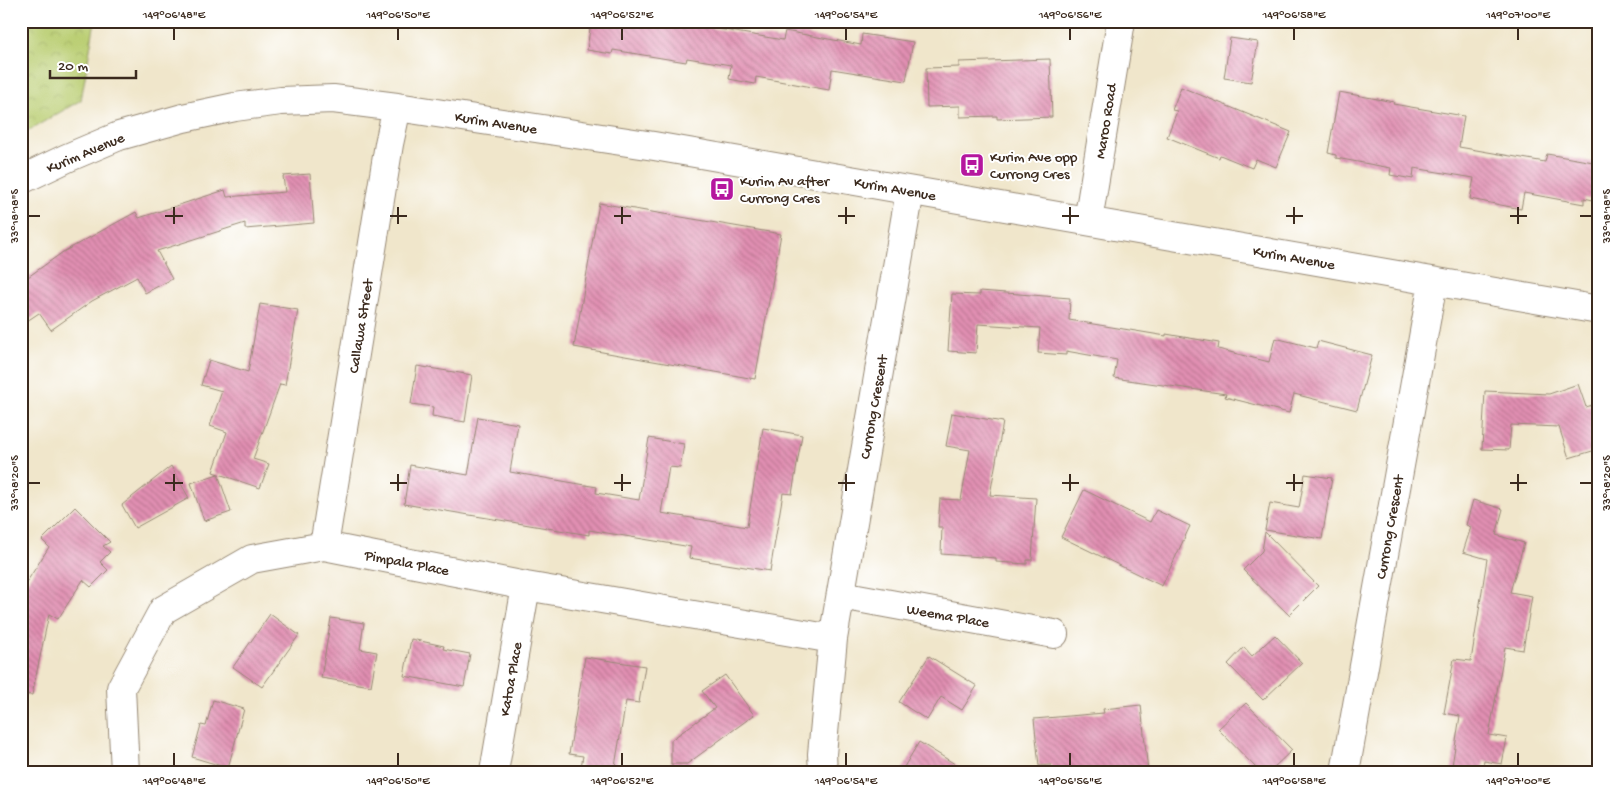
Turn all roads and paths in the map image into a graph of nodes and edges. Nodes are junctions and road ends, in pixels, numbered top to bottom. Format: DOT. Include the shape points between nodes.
graph roads {
  1 [pos="1121,21"];
  2 [pos="397,107"];
  3 [pos="21,180"];
  4 [pos="910,191"];
  5 [pos="1088,220"];
  6 [pos="1433,282"];
  7 [pos="1599,310"];
  8 [pos="324,546"];
  9 [pos="526,586"];
  10 [pos="841,595"];
  11 [pos="1054,634"];
  12 [pos="833,639"];
  13 [pos="125,772"];
  14 [pos="494,772"];
  15 [pos="823,772"];
  16 [pos="1345,772"];
  1 -- 5 [label="street, Maroo Road"];
  2 -- 3 [label="street, Kurim Avenue" via="333,100 281,101 235,107 119,136"];
  2 -- 4 [label="street, Kurim Avenue" via="654,146"];
  2 -- 8 [label="street, Callawa Street"];
  4 -- 5 [label="street, Kurim Avenue"];
  4 -- 10 [label="street, Currong Crescent"];
  5 -- 6 [label="street, Kurim Avenue"];
  6 -- 7 [label="street, Kurim Avenue"];
  6 -- 16 [label="street, Currong Crescent"];
  8 -- 9 [label="street, Pimpala Place"];
  8 -- 13 [label="street, Pimpala Place" via="252,559 163,610 121,688"];
  9 -- 12 [label="street, Pimpala Place"];
  9 -- 14 [label="street, Katoa Place"];
  10 -- 11 [label="street, Weema Place"];
  10 -- 12 [label="street, Currong Crescent"];
  12 -- 15 [label="street, Currong Crescent"];
}
